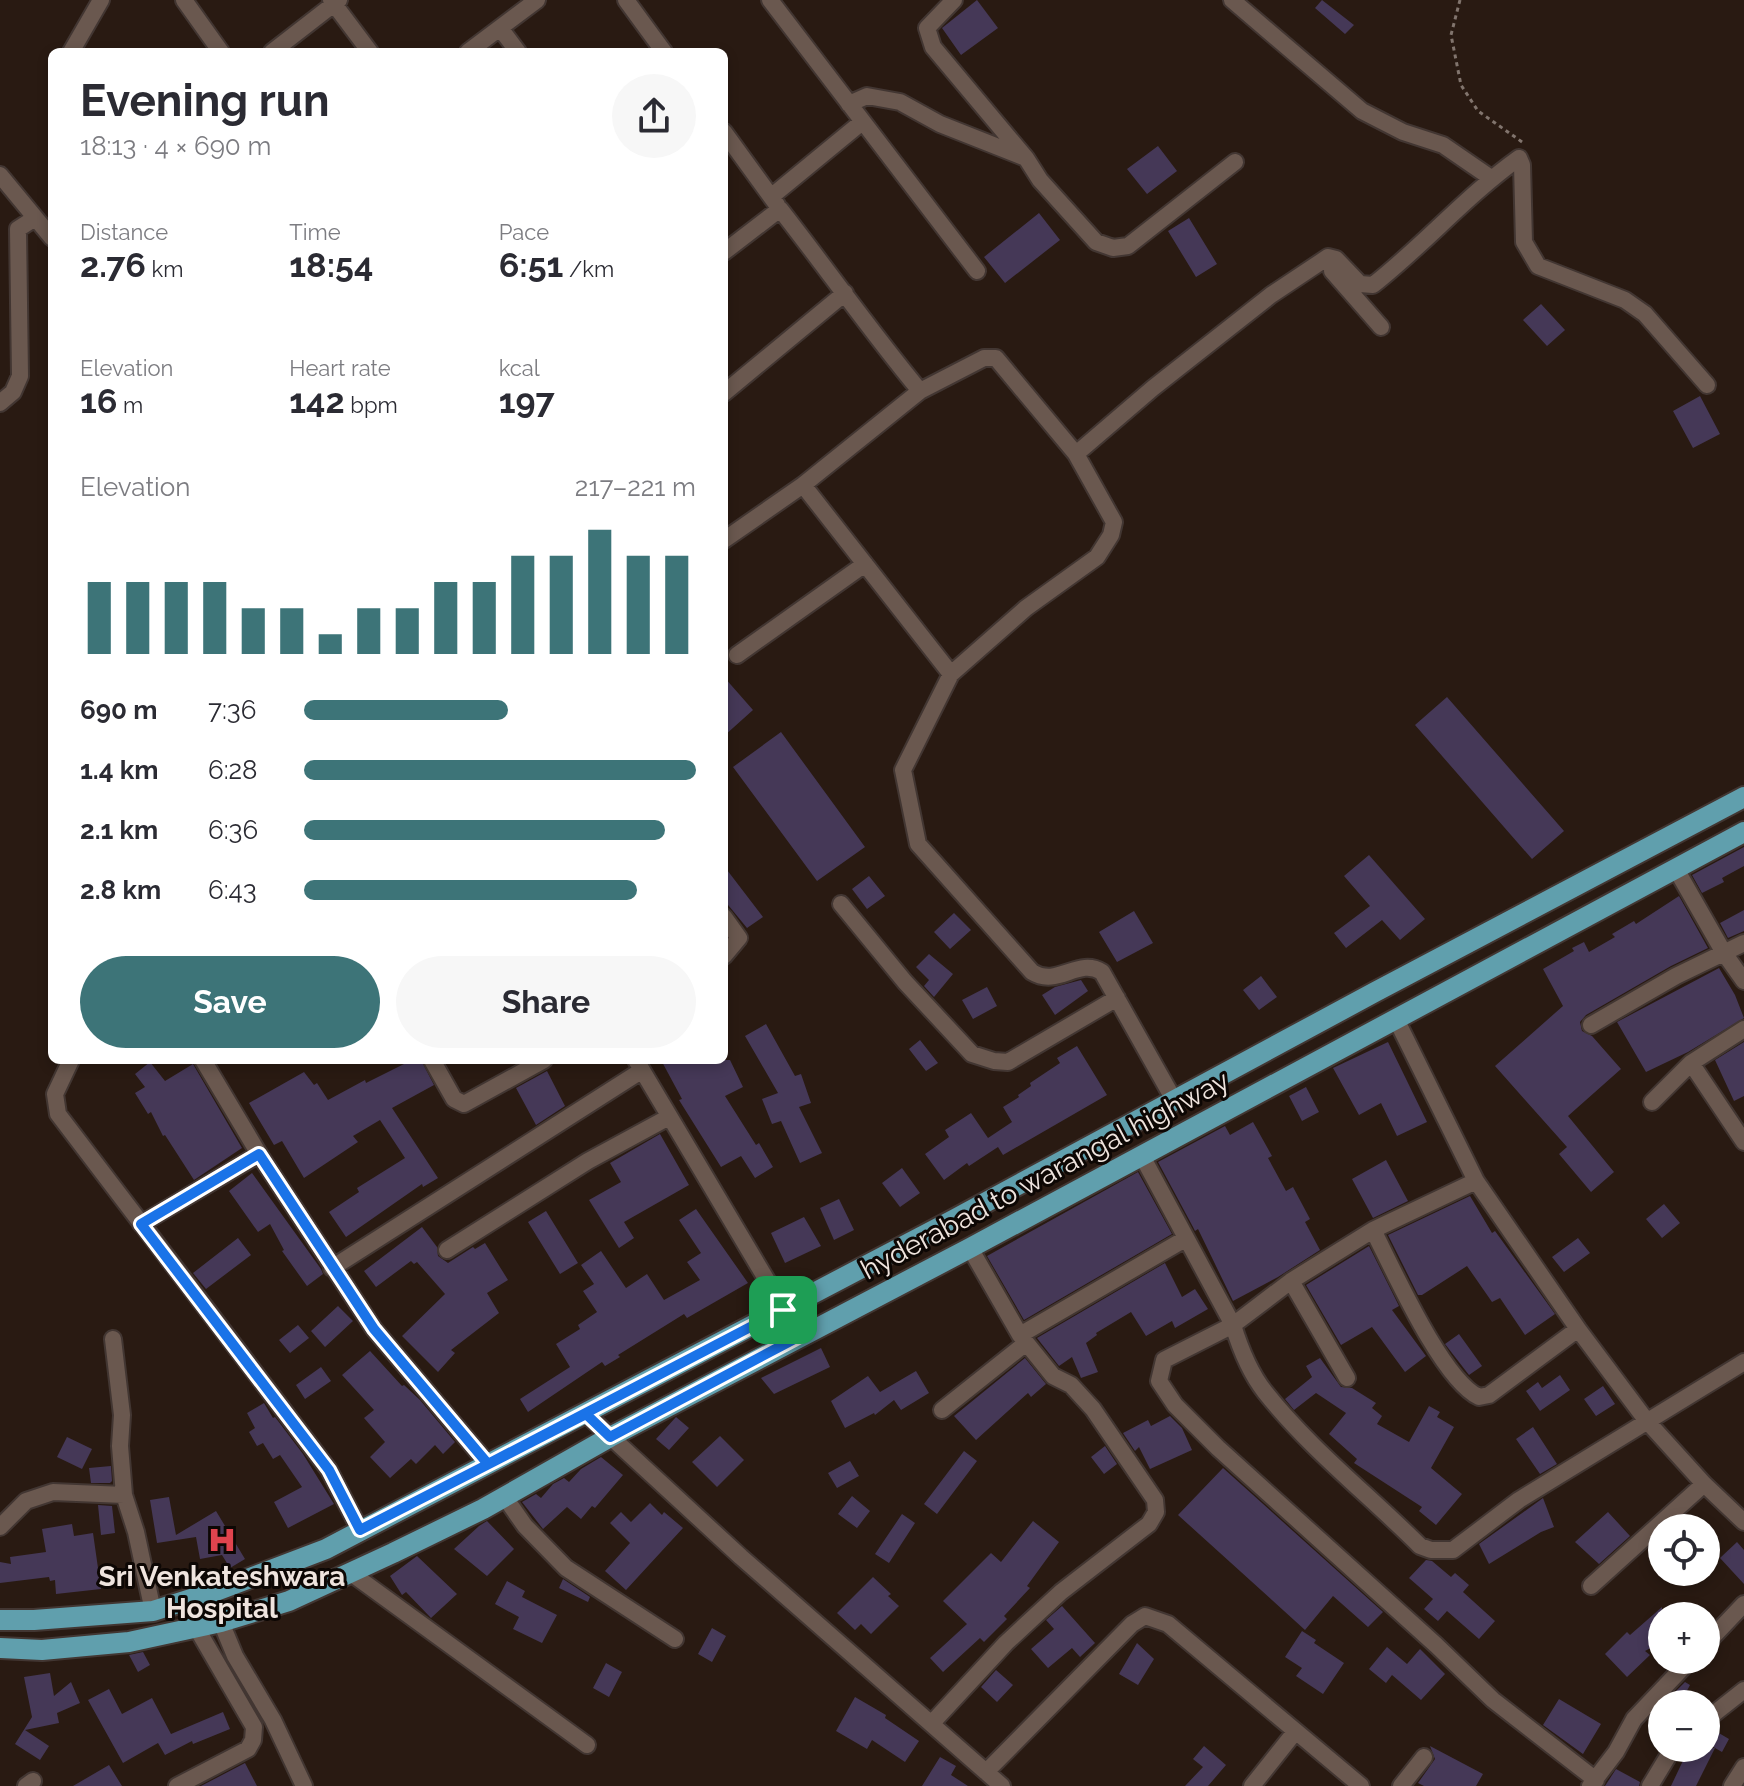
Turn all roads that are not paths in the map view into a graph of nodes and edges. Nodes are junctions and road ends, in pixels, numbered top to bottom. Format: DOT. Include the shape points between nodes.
graph roads {
  1 [pos="101,0"];
  2 [pos="184,0"];
  3 [pos="537,0"];
  4 [pos="626,0"];
  5 [pos="771,0"];
  6 [pos="954,0"];
  7 [pos="1232,0"];
  8 [pos="335,1"];
  9 [pos="500,28"];
  10 [pos="73,48"];
  11 [pos="218,48"];
  12 [pos="277,48"];
  13 [pos="367,48"];
  14 [pos="473,48"];
  15 [pos="515,48"];
  16 [pos="661,48"];
  17 [pos="849,104"];
  18 [pos="862,122"];
  19 [pos="728,137"];
  20 [pos="1026,158"];
  21 [pos="1235,162"];
  22 [pos="0,175"];
  23 [pos="1491,178"];
  24 [pos="776,202"];
  25 [pos="35,218"];
  26 [pos="48,233"];
  27 [pos="728,248"];
  28 [pos="1323,260"];
  29 [pos="977,271"];
  30 [pos="845,293"];
  31 [pos="1381,327"];
  32 [pos="1707,385"];
  33 [pos="728,390"];
  34 [pos="920,391"];
  35 [pos="0,403"];
  36 [pos="1076,454"];
  37 [pos="803,485"];
  38 [pos="728,537"];
  39 [pos="865,564"];
  40 [pos="737,655"];
  41 [pos="951,674"];
  42 [pos="1744,797"];
  43 [pos="1744,832"];
  44 [pos="1676,869"];
  45 [pos="841,904"];
  46 [pos="728,923"];
  47 [pos="1744,943"];
  48 [pos="728,951"];
  49 [pos="1724,953"];
  50 [pos="1744,981"];
  51 [pos="1117,998"];
  52 [pos="1396,1019"];
  53 [pos="1591,1025"];
  54 [pos="1744,1029"];
  55 [pos="1691,1063"];
  56 [pos="69,1064"];
  57 [pos="205,1064"];
  58 [pos="434,1064"];
  59 [pos="537,1064"];
  60 [pos="639,1065"];
  61 [pos="1174,1100"];
  62 [pos="1652,1102"];
  63 [pos="669,1117"];
  64 [pos="1744,1142"];
  65 [pos="259,1154"];
  66 [pos="1142,1156"];
  67 [pos="1476,1181"];
  68 [pos="141,1224"];
  69 [pos="1373,1230"];
  70 [pos="1185,1239"];
  71 [pos="970,1248"];
  72 [pos="447,1250"];
  73 [pos="332,1268"];
  74 [pos="1291,1281"];
  75 [pos="783,1310"];
  76 [pos="1233,1325"];
  77 [pos="1578,1329"];
  78 [pos="800,1336"];
  79 [pos="113,1339"];
  80 [pos="1023,1339"];
  81 [pos="1744,1362"];
  82 [pos="1347,1378"];
  83 [pos="942,1410"];
  84 [pos="586,1414"];
  85 [pos="1646,1420"];
  86 [pos="610,1437"];
  87 [pos="488,1464"];
  88 [pos="1704,1484"];
  89 [pos="124,1495"];
  90 [pos="504,1496"];
  91 [pos="1744,1522"];
  92 [pos="0,1527"];
  93 [pos="360,1530"];
  94 [pos="351,1573"];
  95 [pos="1591,1586"];
  96 [pos="1744,1604"];
  97 [pos="153,1611"];
  98 [pos="0,1620"];
  99 [pos="221,1622"];
  100 [pos="196,1627"];
  101 [pos="1720,1629"];
  102 [pos="675,1639"];
  103 [pos="0,1648"];
  104 [pos="1677,1674"];
  105 [pos="1744,1690"];
  106 [pos="1720,1709"];
  107 [pos="932,1723"];
  108 [pos="1295,1732"];
  109 [pos="587,1745"];
  110 [pos="1424,1757"];
  111 [pos="1665,1762"];
  112 [pos="1744,1767"];
  113 [pos="986,1772"];
  114 [pos="1593,1783"];
  115 [pos="177,1786"];
  116 [pos="304,1786"];
  117 [pos="1002,1786"];
  118 [pos="1252,1786"];
  119 [pos="1361,1786"];
  120 [pos="1401,1786"];
  121 [pos="1650,1786"];
  122 [pos="1732,1786"];
  1 -- 10 [label="street"];
  2 -- 11 [label="street"];
  3 -- 9 [label="street"];
  4 -- 16 [label="street"];
  5 -- 17 [label="street"];
  6 -- 20 [label="street" via="927,28 933,47"];
  7 -- 23 [label="street" via="1362,111 1443,145"];
  8 -- 12 [label="street"];
  8 -- 13 [label="street"];
  9 -- 14 [label="street"];
  9 -- 15 [label="street"];
  17 -- 18 [label="street"];
  17 -- 20 [label="street" via="867,96 900,102"];
  18 -- 24 [label="street"];
  18 -- 29 [label="street"];
  19 -- 24 [label="street"];
  20 -- 21 [label="street" via="1096,242 1113,248 1128,246"];
  22 -- 25 [label="street"];
  23 -- 28 [label="street" via="1373,285 1360,284 1336,259"];
  23 -- 32 [label="street" via="1519,158 1524,242 1538,266 1625,300 1645,314"];
  24 -- 27 [label="street"];
  24 -- 30 [label="street"];
  25 -- 26 [label="street"];
  25 -- 35 [label="street" via="18,229 20,376"];
  28 -- 31 [label="street"];
  28 -- 36 [label="street" via="1191,357"];
  30 -- 33 [label="street"];
  30 -- 34 [label="street"];
  34 -- 36 [label="street" via="984,358 996,358"];
  34 -- 37 [label="street"];
  36 -- 41 [label="street" via="1114,522 1111,535 1097,557 1026,608"];
  37 -- 38 [label="street"];
  37 -- 39 [label="street"];
  39 -- 40 [label="street"];
  39 -- 41 [label="street"];
  41 -- 51 [label="street" via="903,770 918,844 1032,972 1049,979 1095,968"];
  42 -- 61 [label="main road"];
  43 -- 44 [label="main road, hyderabad to warangal highway"];
  44 -- 49 [label="street"];
  44 -- 52 [label="main road, hyderabad to warangal highway"];
  45 -- 51 [label="street" via="972,1054 1008,1062"];
  46 -- 48 [label="street" via="739,938"];
  47 -- 49 [label="street"];
  49 -- 50 [label="street"];
  49 -- 53 [label="street"];
  51 -- 61 [label="street"];
  52 -- 66 [label="main road, hyderabad to warangal highway"];
  52 -- 67 [label="street"];
  54 -- 55 [label="street"];
  55 -- 62 [label="street"];
  55 -- 64 [label="street"];
  56 -- 68 [label="street" via="55,1094 58,1114"];
  57 -- 65 [label="street"];
  58 -- 59 [label="street" via="454,1099 464,1104"];
  60 -- 63 [label="street"];
  60 -- 73 [label="street"];
  61 -- 75 [label="main road"];
  63 -- 72 [label="street"];
  63 -- 75 [label="street"];
  65 -- 68 [label="street"];
  65 -- 73 [label="street"];
  66 -- 70 [label="street"];
  66 -- 71 [label="main road, hyderabad to warangal highway"];
  67 -- 69 [label="street"];
  67 -- 77 [label="street"];
  68 -- 93 [label="street" via="329,1470"];
  69 -- 74 [label="street"];
  69 -- 77 [label="street" via="1432,1344 1469,1392 1479,1397 1489,1395"];
  70 -- 76 [label="street"];
  70 -- 80 [label="street"];
  71 -- 78 [label="main road, hyderabad to warangal highway"];
  71 -- 80 [label="street"];
  73 -- 87 [label="street" via="374,1329"];
  74 -- 76 [label="street"];
  74 -- 82 [label="street"];
  75 -- 78 [label="street"];
  75 -- 84 [label="main road"];
  76 -- 85 [label="street" via="1264,1391 1345,1475 1420,1546 1431,1550 1453,1550 1519,1500"];
  76 -- 114 [label="street" via="1164,1360 1159,1381 1175,1405 1493,1700"];
  77 -- 85 [label="street"];
  78 -- 86 [label="main road, hyderabad to warangal highway"];
  79 -- 89 [label="street"];
  80 -- 83 [label="street"];
  80 -- 107 [label="street" via="1053,1376 1071,1385 1093,1409 1155,1500 1156,1512 1149,1524 1061,1592 1006,1643"];
  81 -- 85 [label="street"];
  84 -- 86 [label="street"];
  84 -- 87 [label="main road"];
  85 -- 88 [label="street"];
  86 -- 90 [label="main road, hyderabad to warangal highway"];
  86 -- 107 [label="street"];
  87 -- 93 [label="main road"];
  88 -- 91 [label="street"];
  88 -- 95 [label="street"];
  89 -- 92 [label="street" via="53,1492 26,1501"];
  89 -- 97 [label="street"];
  90 -- 94 [label="main road, hyderabad to warangal highway"];
  90 -- 102 [label="street" via="566,1568"];
  93 -- 97 [label="main road" via="326,1549"];
  94 -- 99 [label="main road, hyderabad to warangal highway" via="289,1601"];
  94 -- 109 [label="street"];
  96 -- 101 [label="street"];
  97 -- 98 [label="main road"];
  99 -- 100 [label="main road, hyderabad to warangal highway"];
  99 -- 116 [label="street"];
  100 -- 103 [label="main road, hyderabad to warangal highway" via="129,1642"];
  100 -- 115 [label="street" via="254,1727 253,1740 248,1749"];
  104 -- 114 [label="street" via="1634,1719"];
  105 -- 106 [label="street"];
  107 -- 113 [label="street"];
  108 -- 113 [label="street" via="1168,1624 1145,1616"];
  108 -- 118 [label="street"];
  108 -- 119 [label="street"];
  110 -- 120 [label="street"];
  111 -- 121 [label="street"];
  112 -- 122 [label="street"];
  113 -- 117 [label="street"];
}
